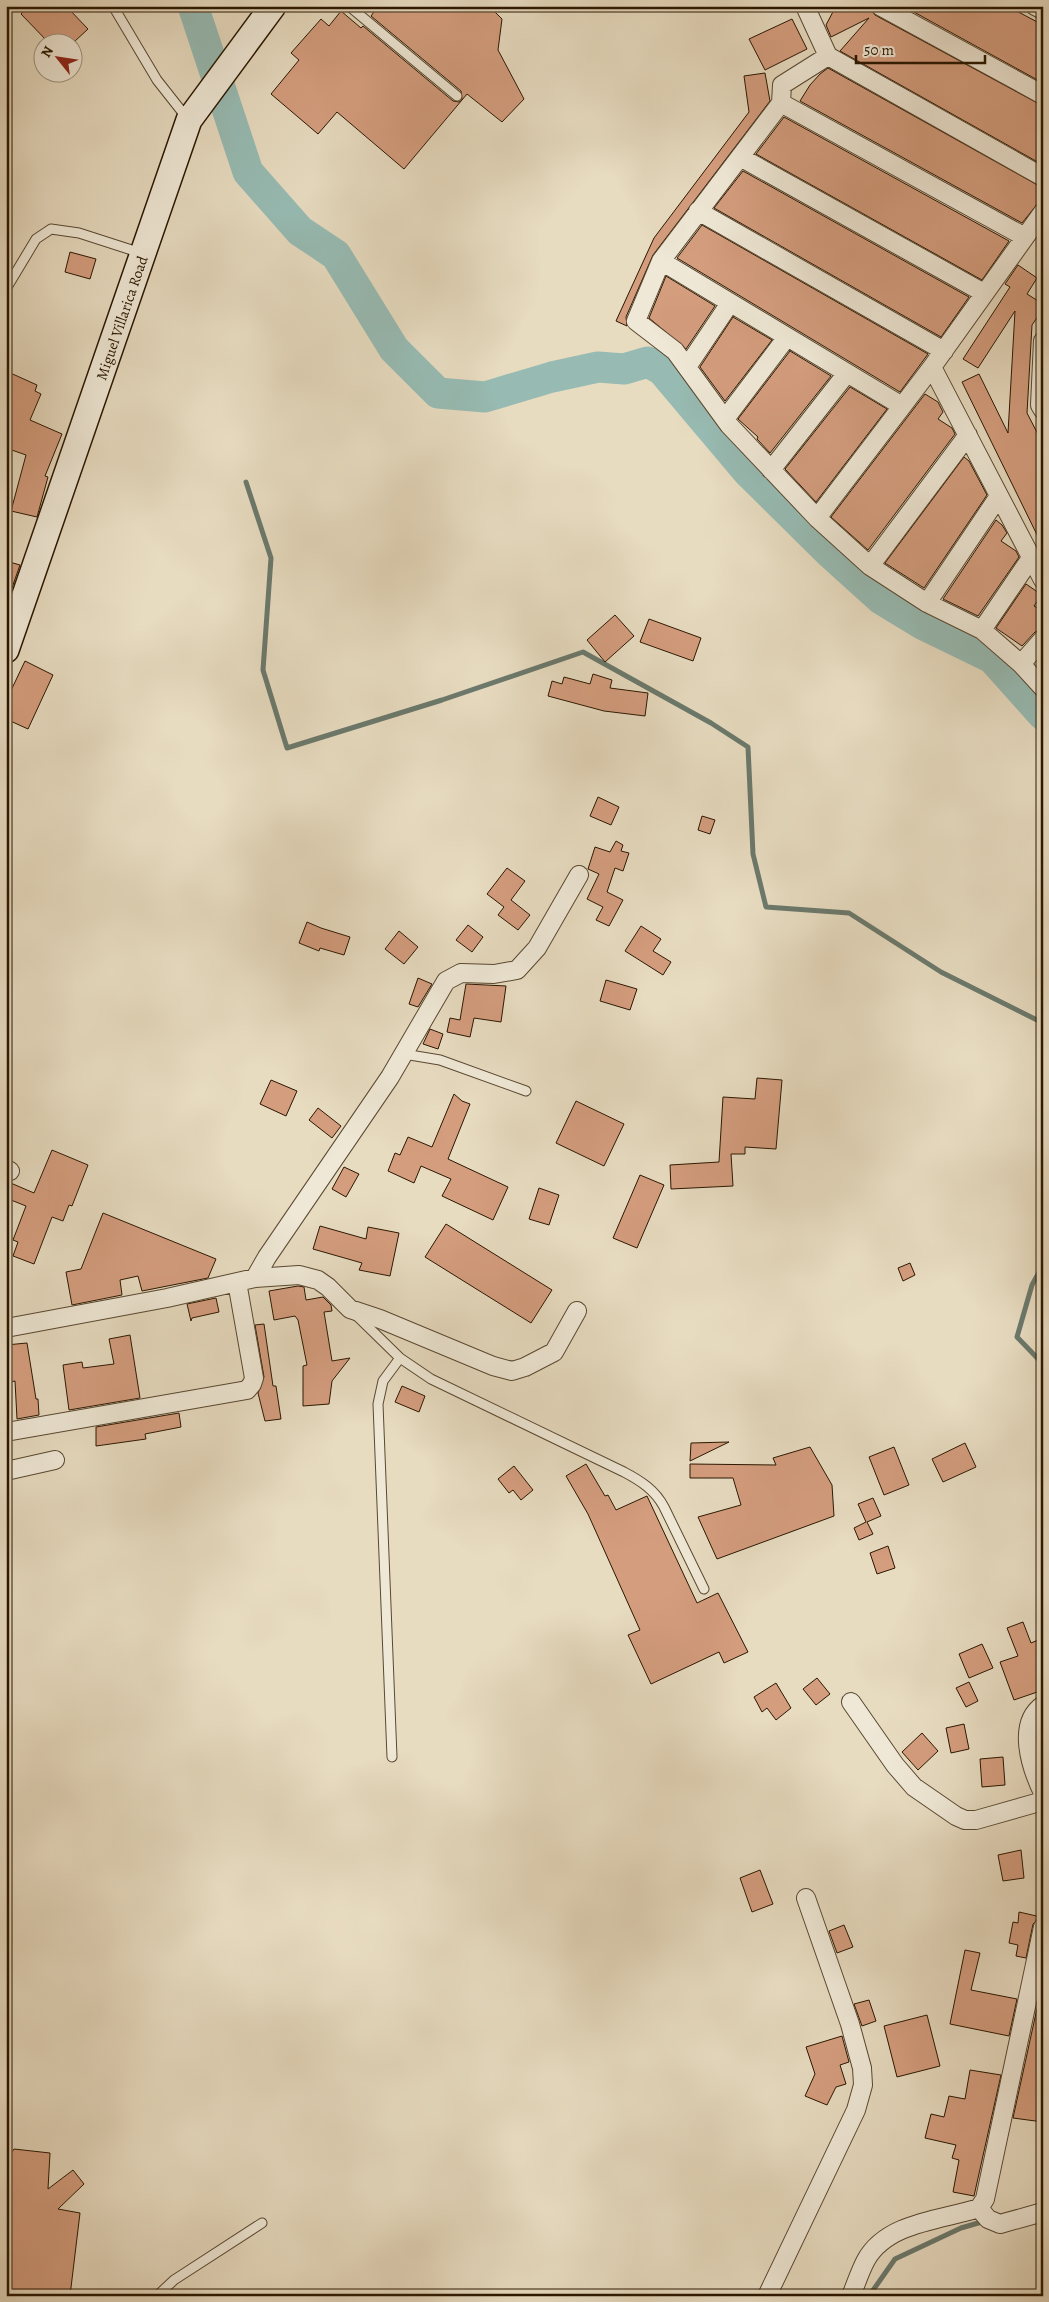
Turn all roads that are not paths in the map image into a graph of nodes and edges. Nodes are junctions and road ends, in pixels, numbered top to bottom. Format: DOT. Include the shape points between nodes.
graph roads {
  1 [pos="114,6"];
  2 [pos="273,6"];
  3 [pos="349,6"];
  4 [pos="805,6"];
  5 [pos="880,6"];
  6 [pos="1035,6"];
  7 [pos="1043,10"];
  8 [pos="828,56"];
  9 [pos="457,96"];
  10 [pos="1043,96"];
  11 [pos="781,103"];
  12 [pos="189,120"];
  13 [pos="740,157"];
  14 [pos="1043,177"];
  15 [pos="698,211"];
  16 [pos="1043,212"];
  17 [pos="1025,237"];
  18 [pos="144,254"];
  19 [pos="661,261"];
  20 [pos="6,289"];
  21 [pos="984,293"];
  22 [pos="730,303"];
  23 [pos="787,337"];
  24 [pos="1043,341"];
  25 [pos="944,351"];
  26 [pos="687,367"];
  27 [pos="932,367"];
  28 [pos="847,373"];
  29 [pos="902,406"];
  30 [pos="1043,410"];
  31 [pos="725,419"];
  32 [pos="968,435"];
  33 [pos="771,470"];
  34 [pos="999,496"];
  35 [pos="817,518"];
  36 [pos="1031,558"];
  37 [pos="870,566"];
  38 [pos="1043,580"];
  39 [pos="927,603"];
  40 [pos="982,630"];
  41 [pos="1043,639"];
  42 [pos="6,650"];
  43 [pos="1021,664"];
  44 [pos="1043,688"];
  45 [pos="579,875"];
  46 [pos="404,1054"];
  47 [pos="526,1091"];
  48 [pos="255,1278"];
  49 [pos="237,1282"];
  50 [pos="350,1309"];
  51 [pos="577,1311"];
  52 [pos="6,1328"];
  53 [pos="400,1358"];
  54 [pos="6,1432"];
  55 [pos="55,1460"];
  56 [pos="6,1470"];
  57 [pos="704,1589"];
  58 [pos="851,1702"];
  59 [pos="1043,1705"];
  60 [pos="392,1757"];
  61 [pos="1043,1793"];
  62 [pos="1043,1801"];
  63 [pos="806,1898"];
  64 [pos="1043,1927"];
  65 [pos="979,2208"];
  66 [pos="1043,2212"];
  67 [pos="262,2223"];
  68 [pos="857,2292"];
  69 [pos="157,2296"];
  70 [pos="767,2296"];
  1 -- 12 [label="lane" via="157,80"];
  2 -- 12 [label="main road, Miguel Villarica Road"];
  3 -- 9 [label="lane"];
  4 -- 8 [label="street"];
  5 -- 10 [label="street"];
  6 -- 7 [label="street"];
  8 -- 11 [label="street" via="782,85"];
  8 -- 14 [label="street"];
  11 -- 13 [label="street"];
  11 -- 17 [label="street"];
  12 -- 18 [label="main road, Miguel Villarica Road"];
  13 -- 15 [label="street"];
  13 -- 21 [label="street"];
  15 -- 19 [label="street"];
  15 -- 25 [label="street"];
  16 -- 17 [label="street"];
  17 -- 21 [label="street"];
  18 -- 20 [label="lane" via="79,233 51,229 36,239"];
  18 -- 42 [label="main road, Miguel Villarica Road"];
  19 -- 22 [label="street"];
  19 -- 26 [label="street" via="636,321 675,351"];
  21 -- 25 [label="street"];
  22 -- 23 [label="street"];
  22 -- 26 [label="street"];
  23 -- 28 [label="street"];
  23 -- 31 [label="street"];
  24 -- 30 [label="street" via="1040,405"];
  25 -- 27 [label="street"];
  26 -- 31 [label="street"];
  27 -- 29 [label="street"];
  27 -- 32 [label="street"];
  28 -- 29 [label="street"];
  28 -- 33 [label="street"];
  29 -- 35 [label="street"];
  31 -- 33 [label="street"];
  32 -- 34 [label="street"];
  32 -- 37 [label="street"];
  33 -- 35 [label="street"];
  34 -- 36 [label="street"];
  34 -- 39 [label="street"];
  35 -- 37 [label="street"];
  36 -- 38 [label="street"];
  36 -- 40 [label="street"];
  37 -- 39 [label="street"];
  39 -- 40 [label="street"];
  40 -- 43 [label="street"];
  41 -- 43 [label="street"];
  43 -- 44 [label="street"];
  45 -- 46 [label="street" via="537,948 517,970 494,974 462,973 446,981"];
  46 -- 47 [label="lane" via="440,1060"];
  46 -- 48 [label="street"];
  48 -- 49 [label="street"];
  48 -- 50 [label="street" via="310,1277 328,1287"];
  49 -- 52 [label="street"];
  49 -- 54 [label="street" via="254,1378 247,1390"];
  50 -- 51 [label="street" via="512,1371 554,1352"];
  50 -- 53 [label="lane"];
  53 -- 57 [label="lane" via="431,1379 649,1487 664,1507"];
  53 -- 60 [label="lane" via="383,1381 378,1404"];
  55 -- 56 [label="street"];
  58 -- 62 [label="street" via="914,1787 956,1816 976,1820"];
  59 -- 61 [label="street" via="1032,1716 1027,1734 1036,1779"];
  63 -- 70 [label="street" via="850,2024 863,2084 856,2110"];
  64 -- 65 [label="street" via="988,2192"];
  65 -- 66 [label="street" via="988,2219 1000,2224"];
  65 -- 68 [label="street" via="898,2231 882,2241 866,2260"];
  67 -- 69 [label="lane" via="174,2280"];
}
